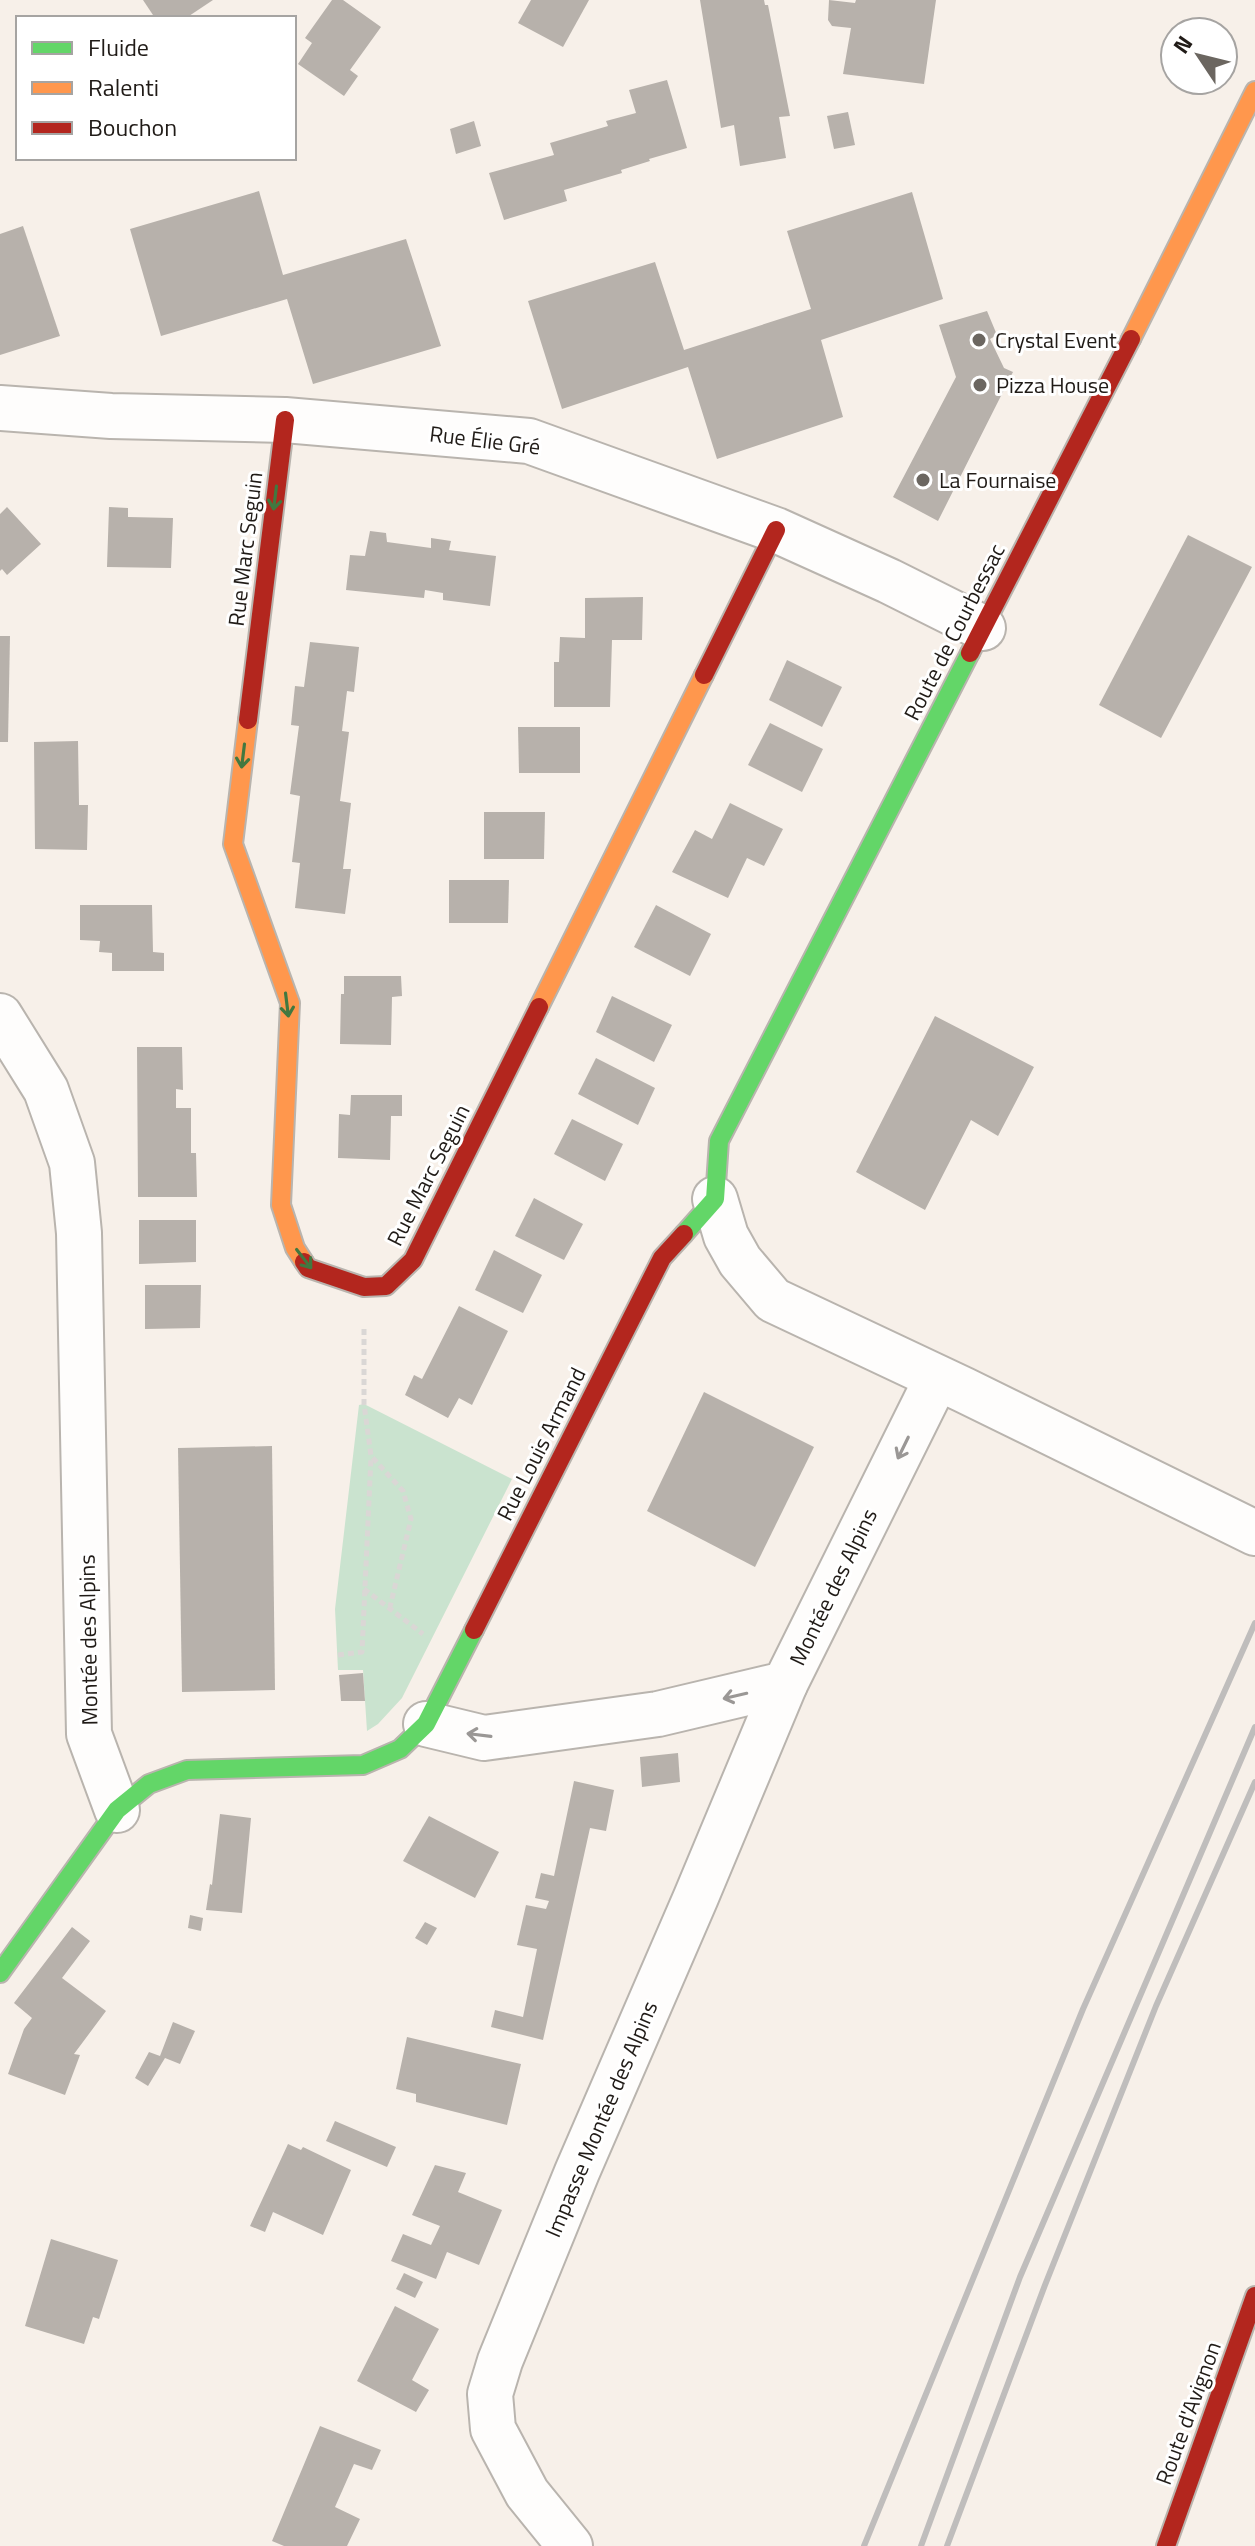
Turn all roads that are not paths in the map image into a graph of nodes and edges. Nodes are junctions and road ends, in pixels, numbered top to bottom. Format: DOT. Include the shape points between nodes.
graph roads {
  1 [pos="1255,91"];
  2 [pos="0,408"];
  3 [pos="285,420"];
  4 [pos="776,530"];
  5 [pos="983,628"];
  6 [pos="0,1016"];
  7 [pos="715,1199"];
  8 [pos="937,1378"];
  9 [pos="1255,1533"];
  10 [pos="785,1684"];
  11 [pos="426,1724"];
  12 [pos="117,1810"];
  13 [pos="0,1973"];
  14 [pos="1255,2296"];
  15 [pos="570,2546"];
  16 [pos="1166,2546"];
  1 -- 5 [label="street, Route de Courbessac"];
  2 -- 3 [label="street, Rue Élie Gré"];
  3 -- 4 [label="street, Rue Élie Gré" via="529,441"];
  3 -- 4 [label="street, Rue Marc Seguin, one-way" via="233,844 290,1003 281,1205 295,1248 308,1268 364,1287 386,1286 413,1260"];
  4 -- 5 [label="street, Rue Élie Gré"];
  5 -- 7 [label="street, Route de Courbessac" via="719,1141"];
  6 -- 12 [label="street, Montée des Alpins" via="46,1090 72,1163 79,1233 89,1734"];
  7 -- 8 [label="street" via="740,1261 773,1300"];
  7 -- 11 [label="street, Rue Louis Armand" via="662,1258"];
  8 -- 9 [label="street"];
  8 -- 10 [label="street, Montée des Alpins, one-way"];
  10 -- 11 [label="street, Montée des Alpins, one-way" via="658,1714 484,1738"];
  10 -- 15 [label="street, Impasse Montée des Alpins" via="577,2172 490,2394 493,2429 527,2493"];
  11 -- 12 [label="street" via="400,1749 363,1765 187,1770 149,1784"];
  12 -- 13 [label="street"];
  14 -- 16 [label="street, Route d'Avignon"];
}
